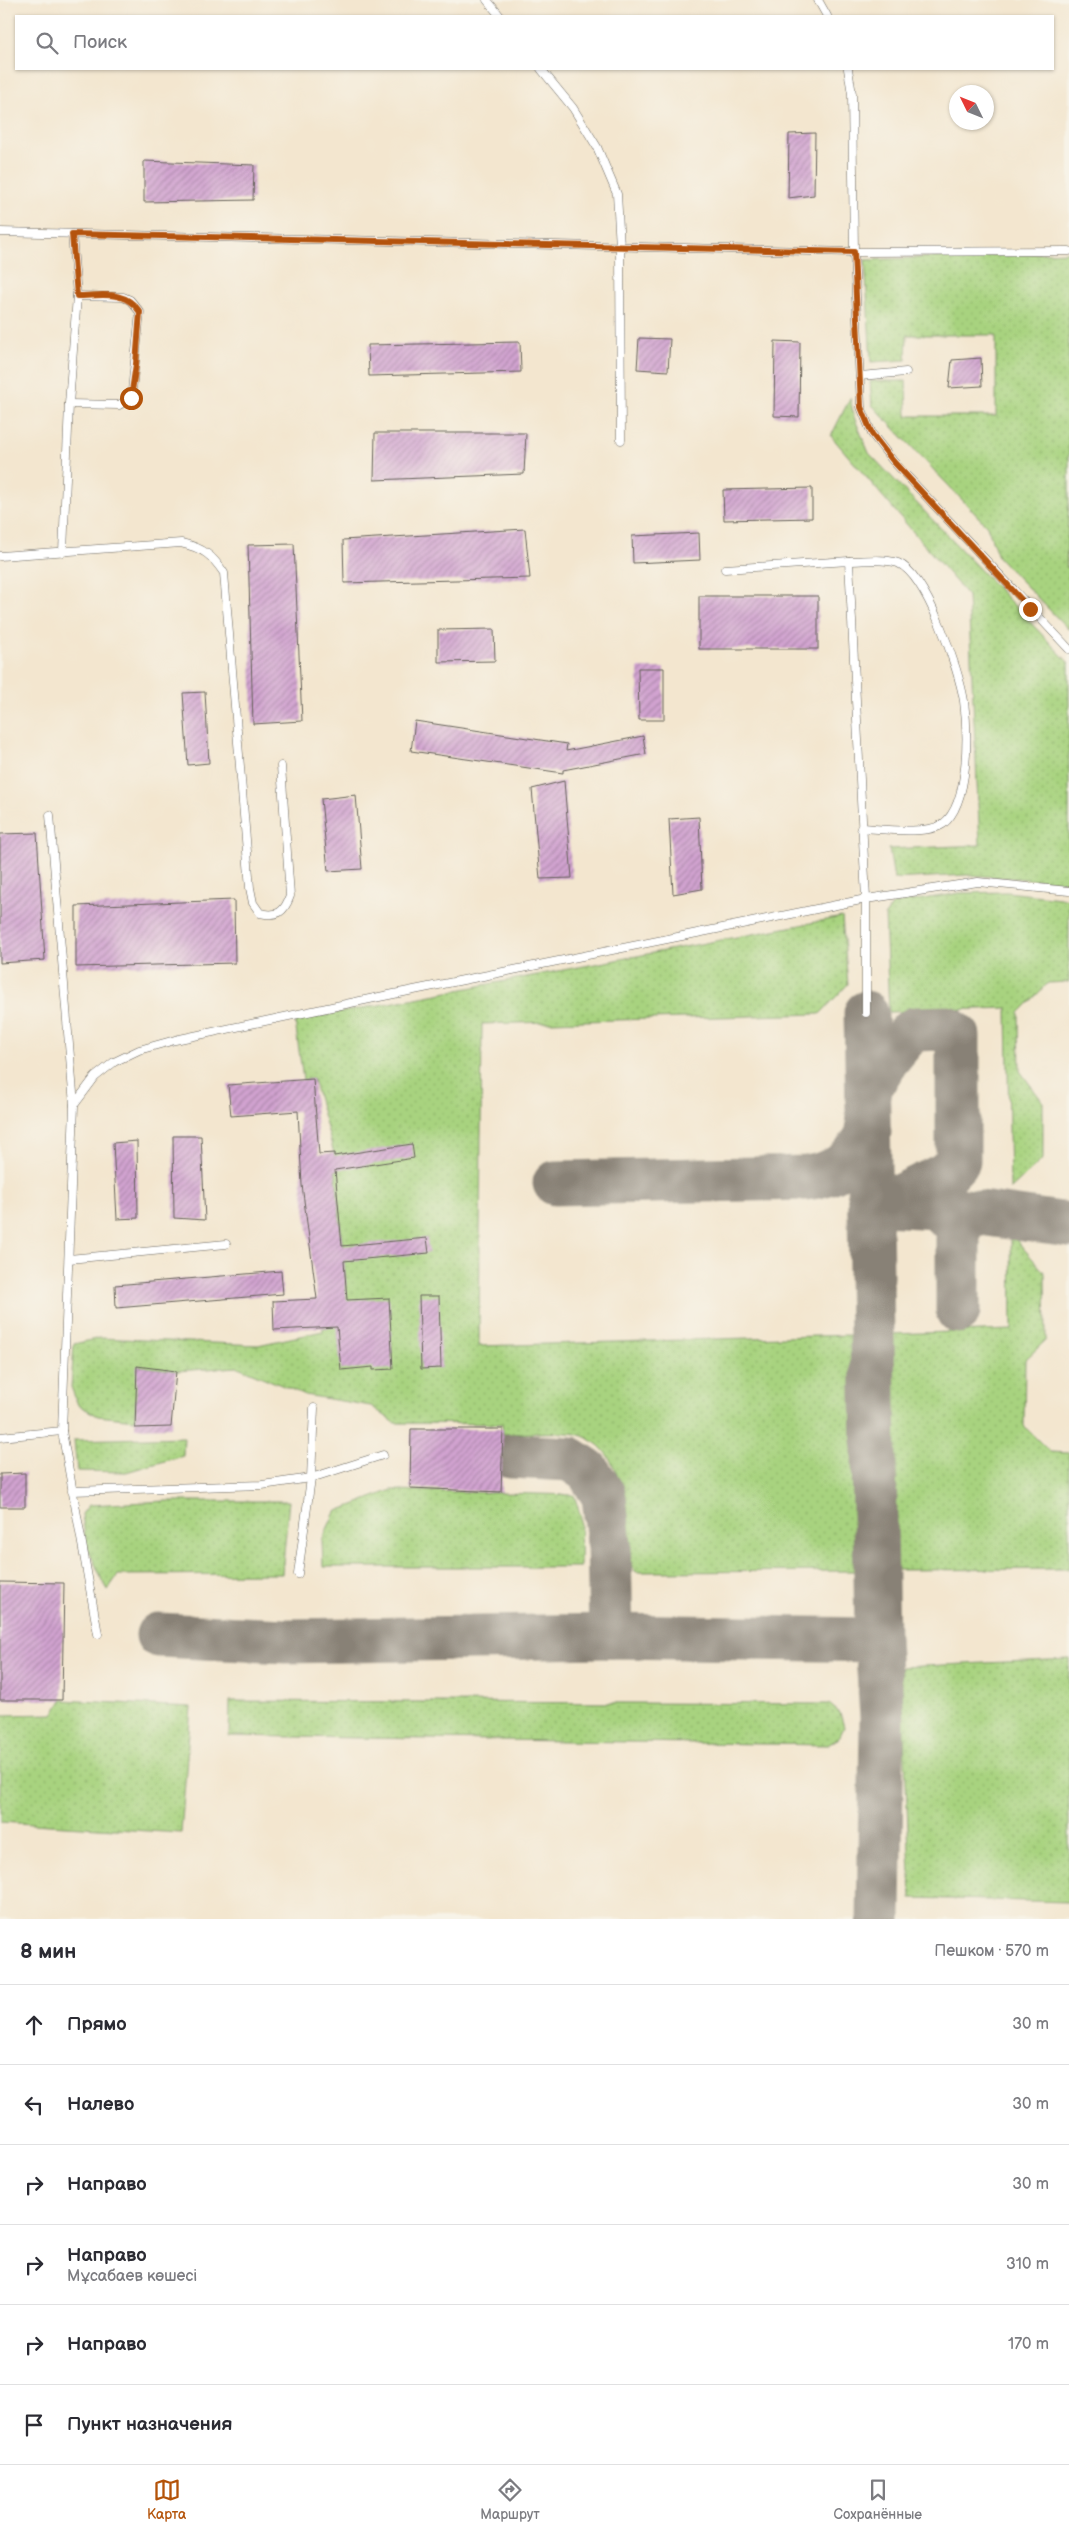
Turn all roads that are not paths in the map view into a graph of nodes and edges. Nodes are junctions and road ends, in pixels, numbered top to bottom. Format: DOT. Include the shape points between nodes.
graph roads {
  1 [pos="487,0"];
  2 [pos="818,0"];
  3 [pos="499,15"];
  4 [pos="826,15"];
  5 [pos="543,70"];
  6 [pos="848,70"];
  7 [pos="0,232"];
  8 [pos="72,234"];
  9 [pos="620,247"];
  10 [pos="1069,251"];
  11 [pos="854,252"];
  12 [pos="77,296"];
  13 [pos="906,372"];
  14 [pos="860,376"];
  15 [pos="69,404"];
  16 [pos="621,440"];
  17 [pos="62,552"];
  18 [pos="0,556"];
  19 [pos="849,561"];
  20 [pos="725,569"];
  21 [pos="1069,649"];
  22 [pos="281,766"];
  23 [pos="50,815"];
  24 [pos="861,828"];
  25 [pos="1069,891"];
  26 [pos="866,899"];
  27 [pos="866,1013"];
  28 [pos="74,1105"];
  29 [pos="226,1244"];
  30 [pos="69,1259"];
  31 [pos="314,1408"];
  32 [pos="62,1431"];
  33 [pos="0,1437"];
  34 [pos="383,1455"];
  35 [pos="311,1478"];
  36 [pos="72,1491"];
  37 [pos="298,1574"];
  38 [pos="98,1634"];
  1 -- 3 [label="lane"];
  2 -- 4 [label="lane"];
  5 -- 9 [label="lane" via="598,147 617,194"];
  6 -- 11 [label="lane" via="852,94"];
  7 -- 8 [label="lane"];
  8 -- 9 [label="lane"];
  8 -- 12 [label="lane"];
  9 -- 11 [label="lane"];
  9 -- 16 [label="lane"];
  10 -- 11 [label="lane"];
  11 -- 14 [label="lane"];
  12 -- 15 [label="lane"];
  12 -- 15 [label="lane" via="123,297 135,304 140,312 132,392 127,402 119,405"];
  13 -- 14 [label="lane"];
  14 -- 21 [label="lane" via="861,407 872,434 893,461"];
  15 -- 17 [label="lane"];
  17 -- 18 [label="lane"];
  17 -- 22 [label="lane" via="182,543 200,547 214,558 224,574 250,888 253,903 260,913 272,915 280,914 286,908 290,896"];
  19 -- 20 [label="lane"];
  19 -- 24 [label="lane"];
  19 -- 24 [label="lane" via="880,560 899,564 914,575 927,595 945,636 964,699 966,742 961,794 944,823 932,830"];
  23 -- 28 [label="lane"];
  24 -- 26 [label="lane"];
  25 -- 26 [label="lane" via="978,882"];
  26 -- 27 [label="lane"];
  26 -- 28 [label="lane" via="175,1040 114,1062 95,1077"];
  28 -- 30 [label="lane"];
  29 -- 30 [label="lane"];
  30 -- 32 [label="lane"];
  31 -- 35 [label="lane"];
  32 -- 33 [label="lane"];
  32 -- 36 [label="lane"];
  34 -- 35 [label="lane"];
  35 -- 36 [label="lane" via="262,1485"];
  35 -- 37 [label="lane"];
  36 -- 38 [label="lane"];
}
